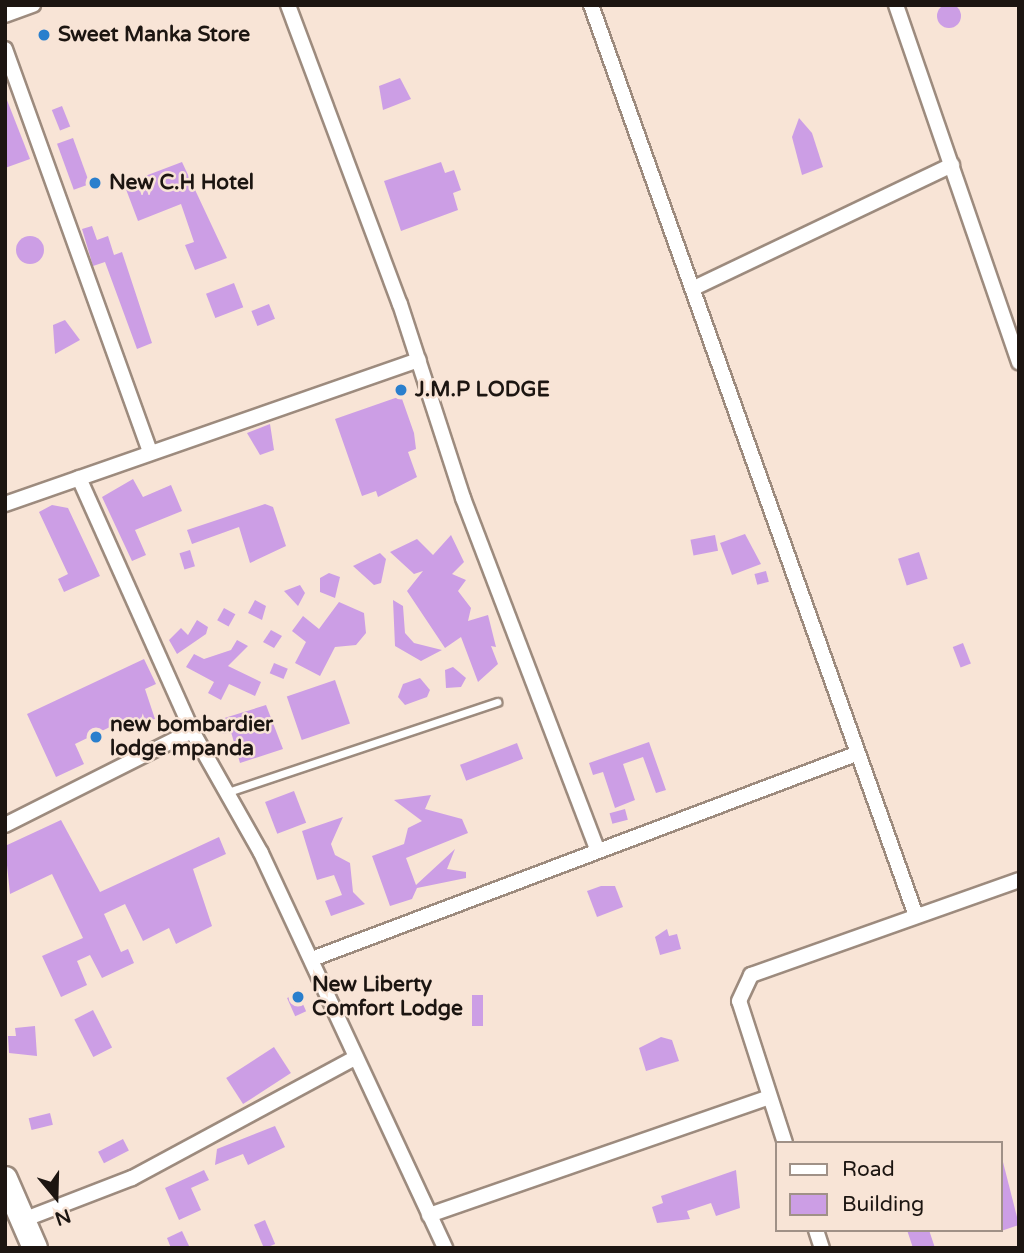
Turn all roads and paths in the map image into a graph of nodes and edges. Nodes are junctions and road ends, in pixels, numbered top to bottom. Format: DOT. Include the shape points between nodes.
graph roads {
  1 [pos="33,5"];
  2 [pos="288,5"];
  3 [pos="591,5"];
  4 [pos="896,5"];
  5 [pos="5,15"];
  6 [pos="5,49"];
  7 [pos="951,165"];
  8 [pos="694,288"];
  9 [pos="419,360"];
  10 [pos="1019,362"];
  11 [pos="150,452"];
  12 [pos="79,478"];
  13 [pos="5,504"];
  14 [pos="497,702"];
  15 [pos="192,731"];
  16 [pos="856,754"];
  17 [pos="228,792"];
  18 [pos="5,825"];
  19 [pos="597,849"];
  20 [pos="1019,880"];
  21 [pos="915,913"];
  22 [pos="312,959"];
  23 [pos="353,1059"];
  24 [pos="769,1097"];
  25 [pos="784,1141"];
  26 [pos="5,1178"];
  27 [pos="429,1215"];
  28 [pos="23,1220"];
  29 [pos="35,1248"];
  30 [pos="445,1248"];
  1 -- 5 [label="street"];
  2 -- 9 [label="street"];
  3 -- 8 [label="street"];
  4 -- 7 [label="street"];
  6 -- 11 [label="street"];
  7 -- 8 [label="street"];
  7 -- 10 [label="street"];
  8 -- 16 [label="street"];
  9 -- 11 [label="street"];
  9 -- 19 [label="street" via="463,498"];
  11 -- 12 [label="street"];
  12 -- 13 [label="street"];
  12 -- 15 [label="street"];
  14 -- 17 [label="lane"];
  15 -- 17 [label="street"];
  15 -- 18 [label="street"];
  16 -- 19 [label="street"];
  16 -- 21 [label="street"];
  17 -- 22 [label="street"];
  19 -- 22 [label="street"];
  20 -- 21 [label="street"];
  21 -- 24 [label="street" via="751,975 740,1001"];
  22 -- 23 [label="street"];
  23 -- 27 [label="street"];
  23 -- 28 [label="street" via="132,1178"];
  24 -- 25 [label="street"];
  24 -- 27 [label="street"];
  26 -- 28 [label="highway"];
  27 -- 30 [label="street"];
  28 -- 29 [label="highway"];
}
